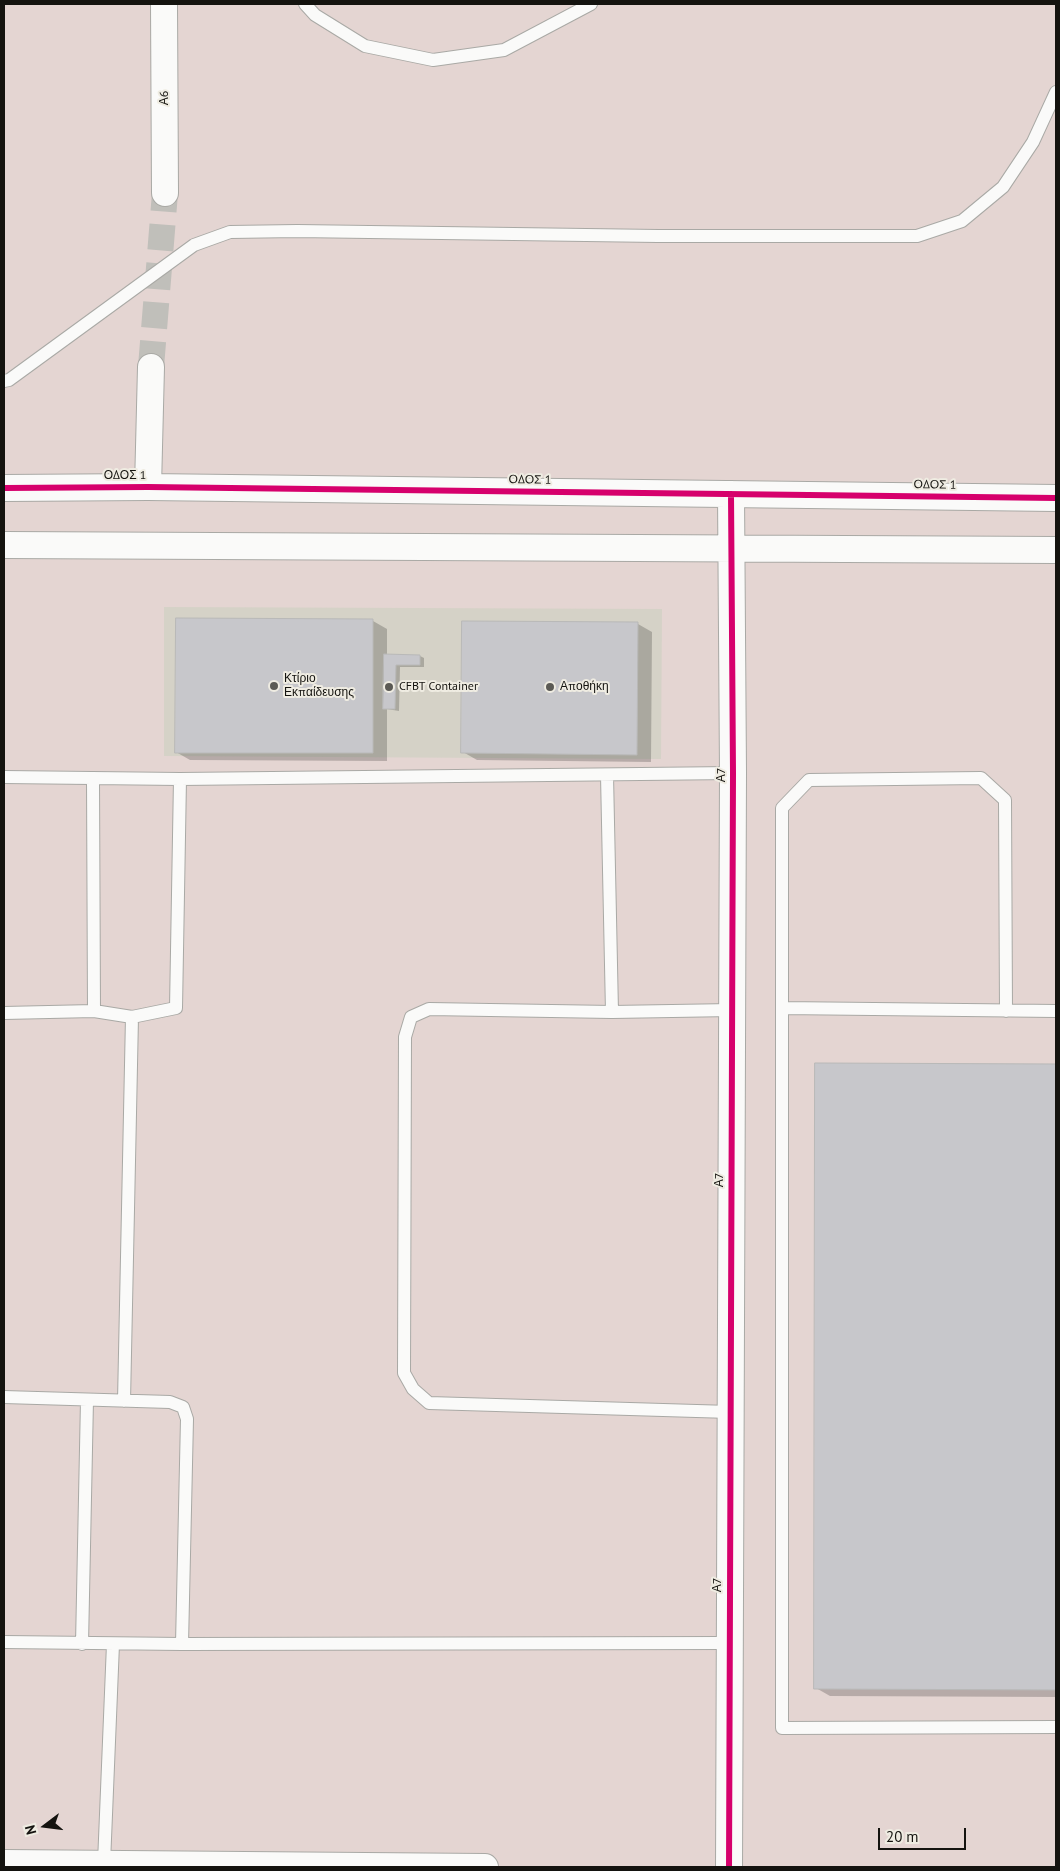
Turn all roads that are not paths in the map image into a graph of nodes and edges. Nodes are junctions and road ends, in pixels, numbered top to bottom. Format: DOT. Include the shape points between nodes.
graph roads {
  1 [pos="164,4"];
  2 [pos="305,4"];
  3 [pos="591,4"];
  4 [pos="1056,92"];
  5 [pos="165,193"];
  6 [pos="151,366"];
  7 [pos="4,381"];
  8 [pos="148,487"];
  9 [pos="4,488"];
  10 [pos="731,494"];
  11 [pos="1056,498"];
  12 [pos="4,545"];
  13 [pos="732,548"];
  14 [pos="1056,550"];
  15 [pos="733,773"];
  16 [pos="607,775"];
  17 [pos="4,777"];
  18 [pos="93,779"];
  19 [pos="180,779"];
  20 [pos="782,1008"];
  21 [pos="732,1010"];
  22 [pos="94,1011"];
  23 [pos="1006,1011"];
  24 [pos="1056,1011"];
  25 [pos="612,1012"];
  26 [pos="4,1013"];
  27 [pos="132,1017"];
  28 [pos="4,1397"];
  29 [pos="87,1400"];
  30 [pos="124,1401"];
  31 [pos="730,1412"];
  32 [pos="4,1642"];
  33 [pos="729,1643"];
  34 [pos="82,1644"];
  35 [pos="113,1644"];
  36 [pos="182,1644"];
  37 [pos="1056,1727"];
  38 [pos="4,1862"];
  39 [pos="104,1863"];
  40 [pos="485,1867"];
  41 [pos="729,1867"];
  1 -- 5 [label="street, Α6"];
  2 -- 3 [label="lane" via="315,16 365,46 433,60 504,50"];
  4 -- 7 [label="lane" via="1033,142 1003,187 962,221 918,236 230,232 194,245"];
  6 -- 8 [label="street"];
  8 -- 9 [label="street, ΟΔΟΣ 1"];
  8 -- 10 [label="street, ΟΔΟΣ 1"];
  10 -- 11 [label="street, ΟΔΟΣ 1"];
  10 -- 13 [label="street, Α7"];
  12 -- 13 [label="street"];
  13 -- 14 [label="street"];
  13 -- 15 [label="street, Α7"];
  15 -- 16 [label="lane"];
  15 -- 21 [label="street, Α7"];
  16 -- 19 [label="lane"];
  16 -- 25 [label="lane"];
  17 -- 18 [label="lane"];
  18 -- 19 [label="lane"];
  18 -- 22 [label="lane"];
  19 -- 27 [label="lane" via="176,1008"];
  20 -- 23 [label="lane"];
  20 -- 23 [label="lane" via="782,808 809,780 981,778 1006,800"];
  20 -- 37 [label="lane" via="782,1728"];
  21 -- 25 [label="lane"];
  21 -- 31 [label="street, Α7"];
  22 -- 26 [label="lane"];
  22 -- 27 [label="lane"];
  23 -- 24 [label="lane"];
  25 -- 31 [label="lane" via="429,1009 411,1017 405,1037 404,1373 413,1389 429,1403"];
  27 -- 30 [label="lane"];
  28 -- 29 [label="lane"];
  29 -- 30 [label="lane"];
  29 -- 34 [label="lane"];
  30 -- 36 [label="lane" via="170,1402 183,1407 187,1419"];
  31 -- 33 [label="street, Α7"];
  32 -- 34 [label="lane"];
  33 -- 36 [label="lane"];
  33 -- 41 [label="street, Α7"];
  34 -- 35 [label="lane"];
  35 -- 36 [label="lane"];
  35 -- 39 [label="lane"];
  38 -- 39 [label="street"];
  39 -- 40 [label="street"];
}
